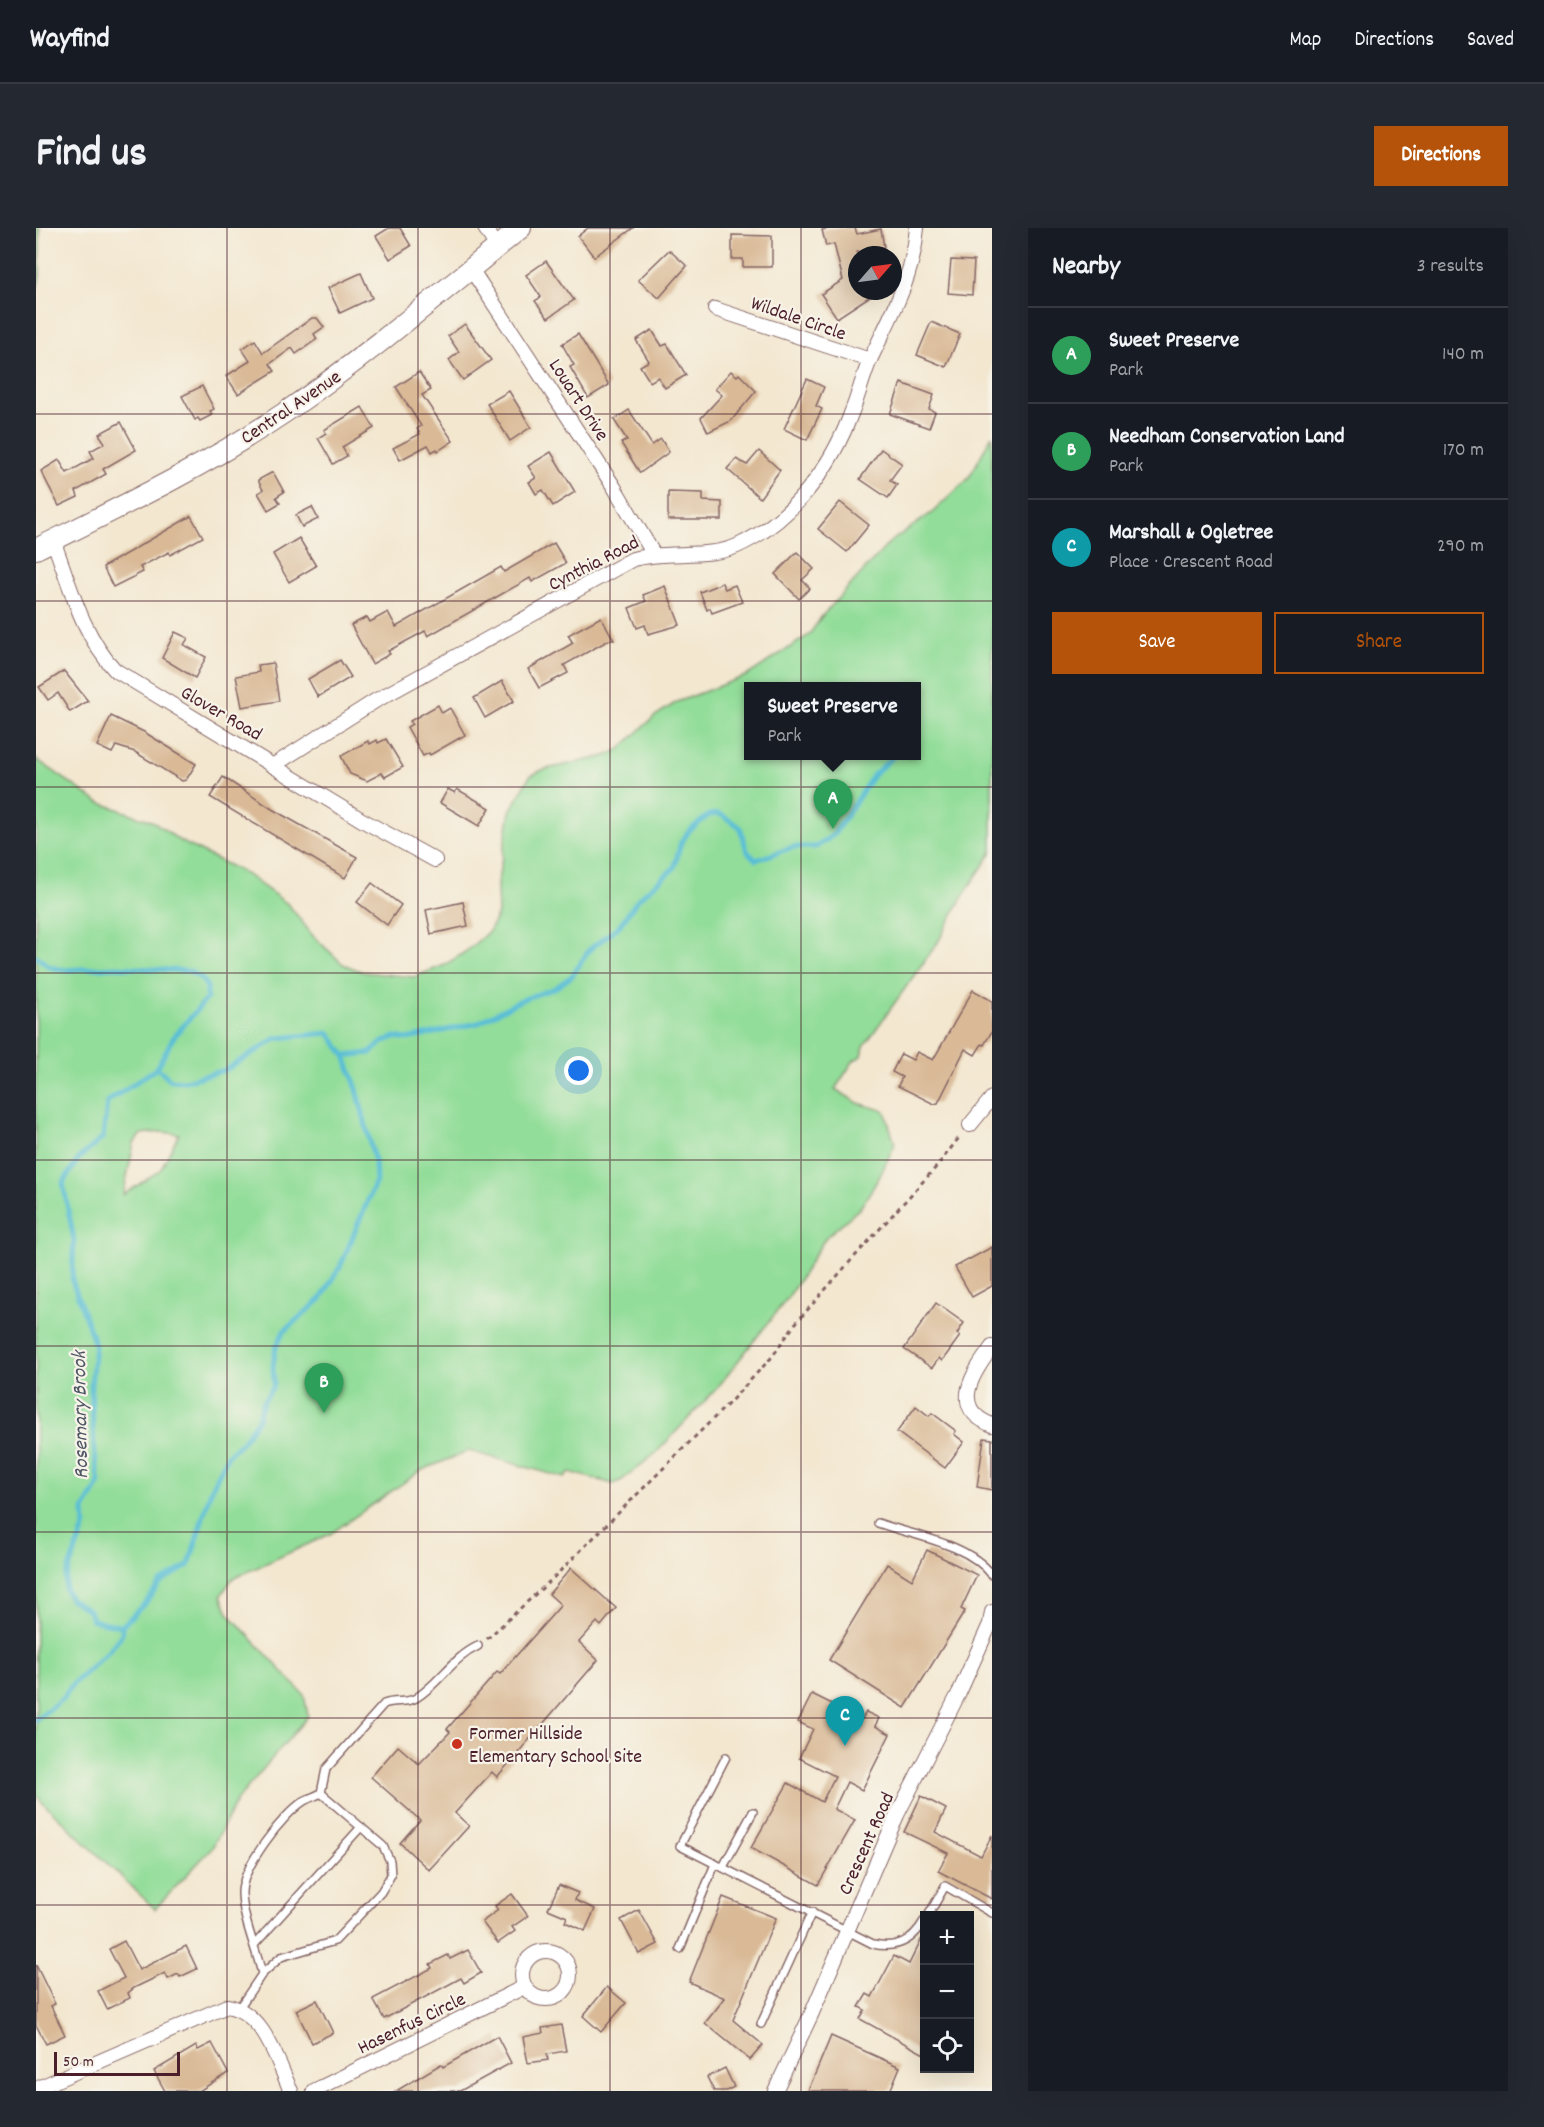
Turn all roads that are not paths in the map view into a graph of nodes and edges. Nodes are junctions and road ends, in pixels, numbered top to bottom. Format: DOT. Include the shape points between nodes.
graph roads {
  1 [pos="485,228"];
  2 [pos="521,228"];
  3 [pos="917,228"];
  4 [pos="497,248"];
  5 [pos="471,269"];
  6 [pos="715,309"];
  7 [pos="870,360"];
  8 [pos="44,544"];
  9 [pos="653,553"];
  10 [pos="274,765"];
  11 [pos="435,860"];
  12 [pos="992,1098"];
  13 [pos="970,1125"];
  14 [pos="992,1347"];
  15 [pos="992,1425"];
  16 [pos="878,1523"];
  17 [pos="992,1575"];
  18 [pos="992,1612"];
  19 [pos="477,1646"];
  20 [pos="726,1757"];
  21 [pos="321,1793"];
  22 [pos="753,1812"];
  23 [pos="361,1827"];
  24 [pos="715,1864"];
  25 [pos="723,1868"];
  26 [pos="931,1911"];
  27 [pos="812,1912"];
  28 [pos="992,1913"];
  29 [pos="920,1928"];
  30 [pos="848,1930"];
  31 [pos="255,1944"];
  32 [pos="680,1949"];
  33 [pos="262,1974"];
  34 [pos="524,1988"];
  35 [pos="239,2008"];
  36 [pos="761,2024"];
  37 [pos="36,2089"];
  38 [pos="291,2091"];
  39 [pos="314,2091"];
  40 [pos="775,2091"];
  1 -- 4 [label="street"];
  2 -- 4 [label="main road, Central Avenue"];
  3 -- 7 [label="street, Cynthia Road" via="906,288"];
  4 -- 5 [label="main road, Central Avenue"];
  5 -- 8 [label="main road, Central Avenue" via="273,420 221,452"];
  5 -- 9 [label="street, Louart Drive"];
  6 -- 7 [label="street, Wildale Circle"];
  7 -- 9 [label="street, Cynthia Road" via="852,412 816,481 764,531 735,547"];
  8 -- 10 [label="street, Glover Road" via="101,655 115,670"];
  9 -- 10 [label="street, Cynthia Road" via="633,559 375,701"];
  10 -- 11 [label="street, Glover Road"];
  12 -- 13 [label="street"];
  14 -- 15 [label="street" via="968,1384 968,1401 975,1414"];
  16 -- 17 [label="lane" via="948,1546 975,1560"];
  18 -- 30 [label="street, Crescent Road" via="959,1693 897,1815"];
  19 -- 21 [label="lane" via="462,1655 418,1697 384,1704 326,1769"];
  20 -- 24 [label="lane" via="680,1846"];
  21 -- 23 [label="lane"];
  21 -- 31 [label="lane" via="303,1801 254,1854 241,1892"];
  22 -- 25 [label="lane"];
  23 -- 31 [label="lane"];
  23 -- 33 [label="lane" via="383,1846 390,1861 391,1875 381,1892 335,1941 281,1957"];
  24 -- 25 [label="lane"];
  24 -- 32 [label="lane"];
  25 -- 27 [label="lane"];
  26 -- 28 [label="lane" via="945,1886"];
  27 -- 30 [label="lane"];
  27 -- 36 [label="lane"];
  29 -- 30 [label="lane" via="916,1935 888,1947 873,1944"];
  30 -- 40 [label="street, Crescent Road"];
  31 -- 33 [label="lane"];
  33 -- 35 [label="lane"];
  34 -- 39 [label="street, Hasenfus Circle"];
  35 -- 37 [label="street" via="215,2009"];
  35 -- 38 [label="street" via="264,2032"];
}
